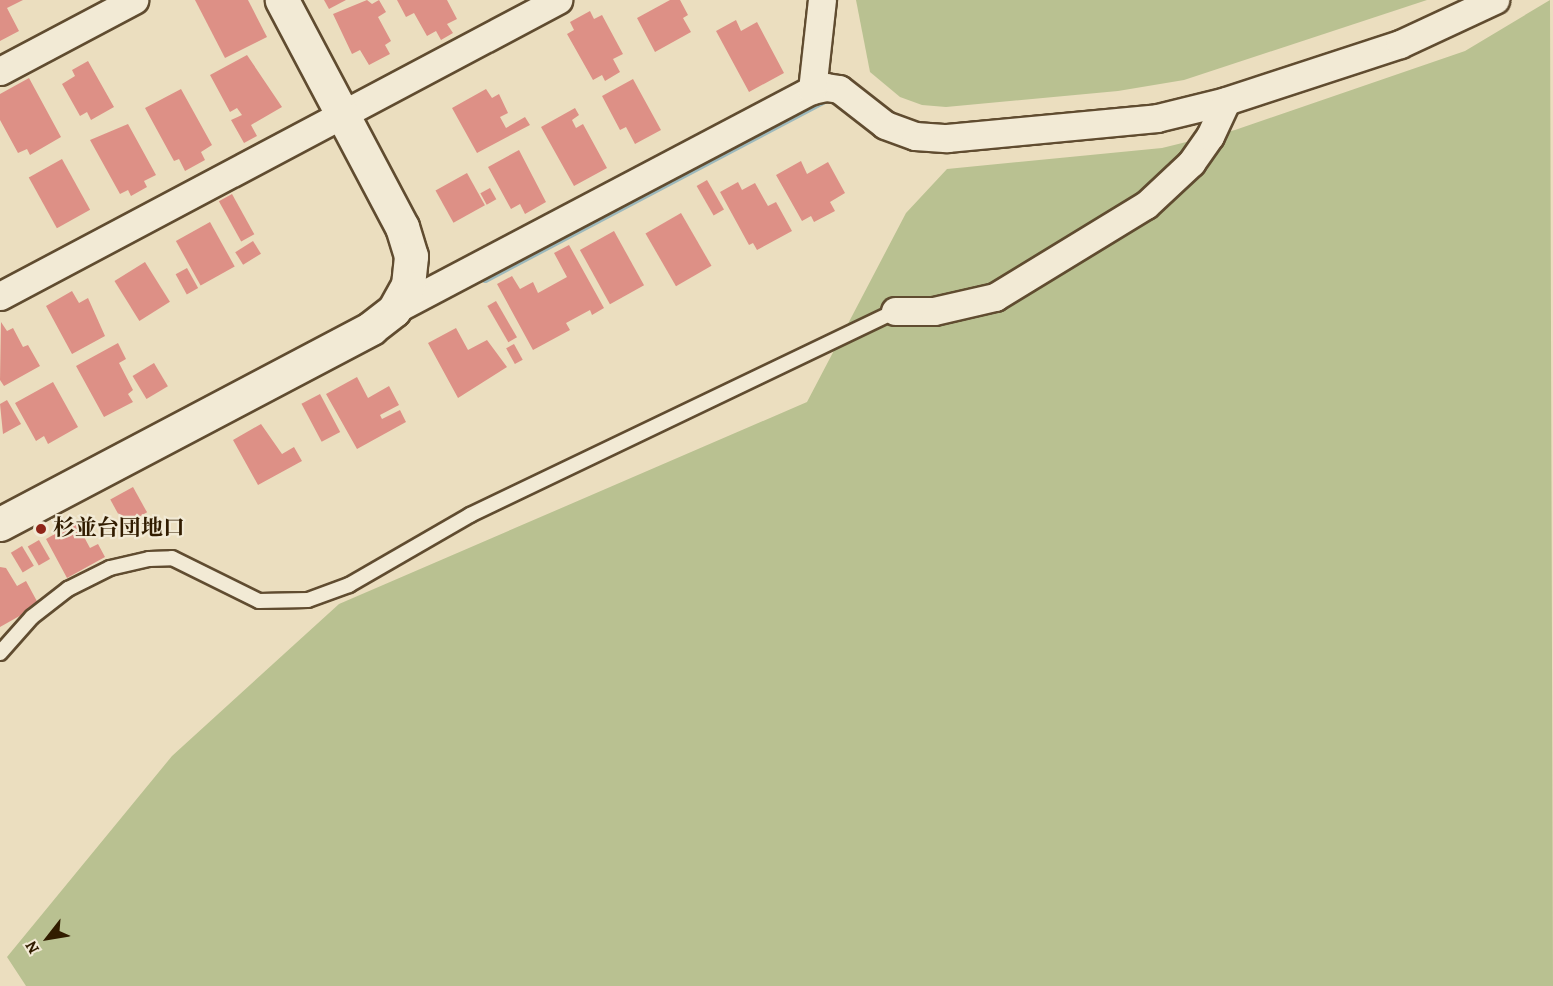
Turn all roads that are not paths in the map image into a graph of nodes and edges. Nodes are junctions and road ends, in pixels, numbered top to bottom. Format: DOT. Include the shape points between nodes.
graph roads {
  1 [pos="134,0"];
  2 [pos="282,0"];
  3 [pos="558,0"];
  4 [pos="822,0"];
  5 [pos="1495,0"];
  6 [pos="0,71"];
  7 [pos="812,90"];
  8 [pos="1226,101"];
  9 [pos="342,114"];
  10 [pos="0,296"];
  11 [pos="394,310"];
  12 [pos="895,311"];
  13 [pos="0,524"];
  14 [pos="0,653"];
  1 -- 6 [label="street"];
  2 -- 9 [label="street"];
  3 -- 9 [label="street"];
  4 -- 7 [label="street"];
  5 -- 8 [label="street" via="1400,44"];
  7 -- 8 [label="street" via="839,89 885,125 915,136 947,138 1157,118"];
  7 -- 11 [label="street"];
  8 -- 12 [label="street" via="1210,136 1191,163 1171,185 1127,218 995,297 934,311"];
  9 -- 10 [label="street"];
  9 -- 11 [label="street" via="402,227 411,256 408,285"];
  11 -- 13 [label="street" via="371,328"];
  12 -- 14 [label="lane" via="470,515 349,585 308,600 259,601 172,558 149,559 110,568 68,589 32,617"];
}
